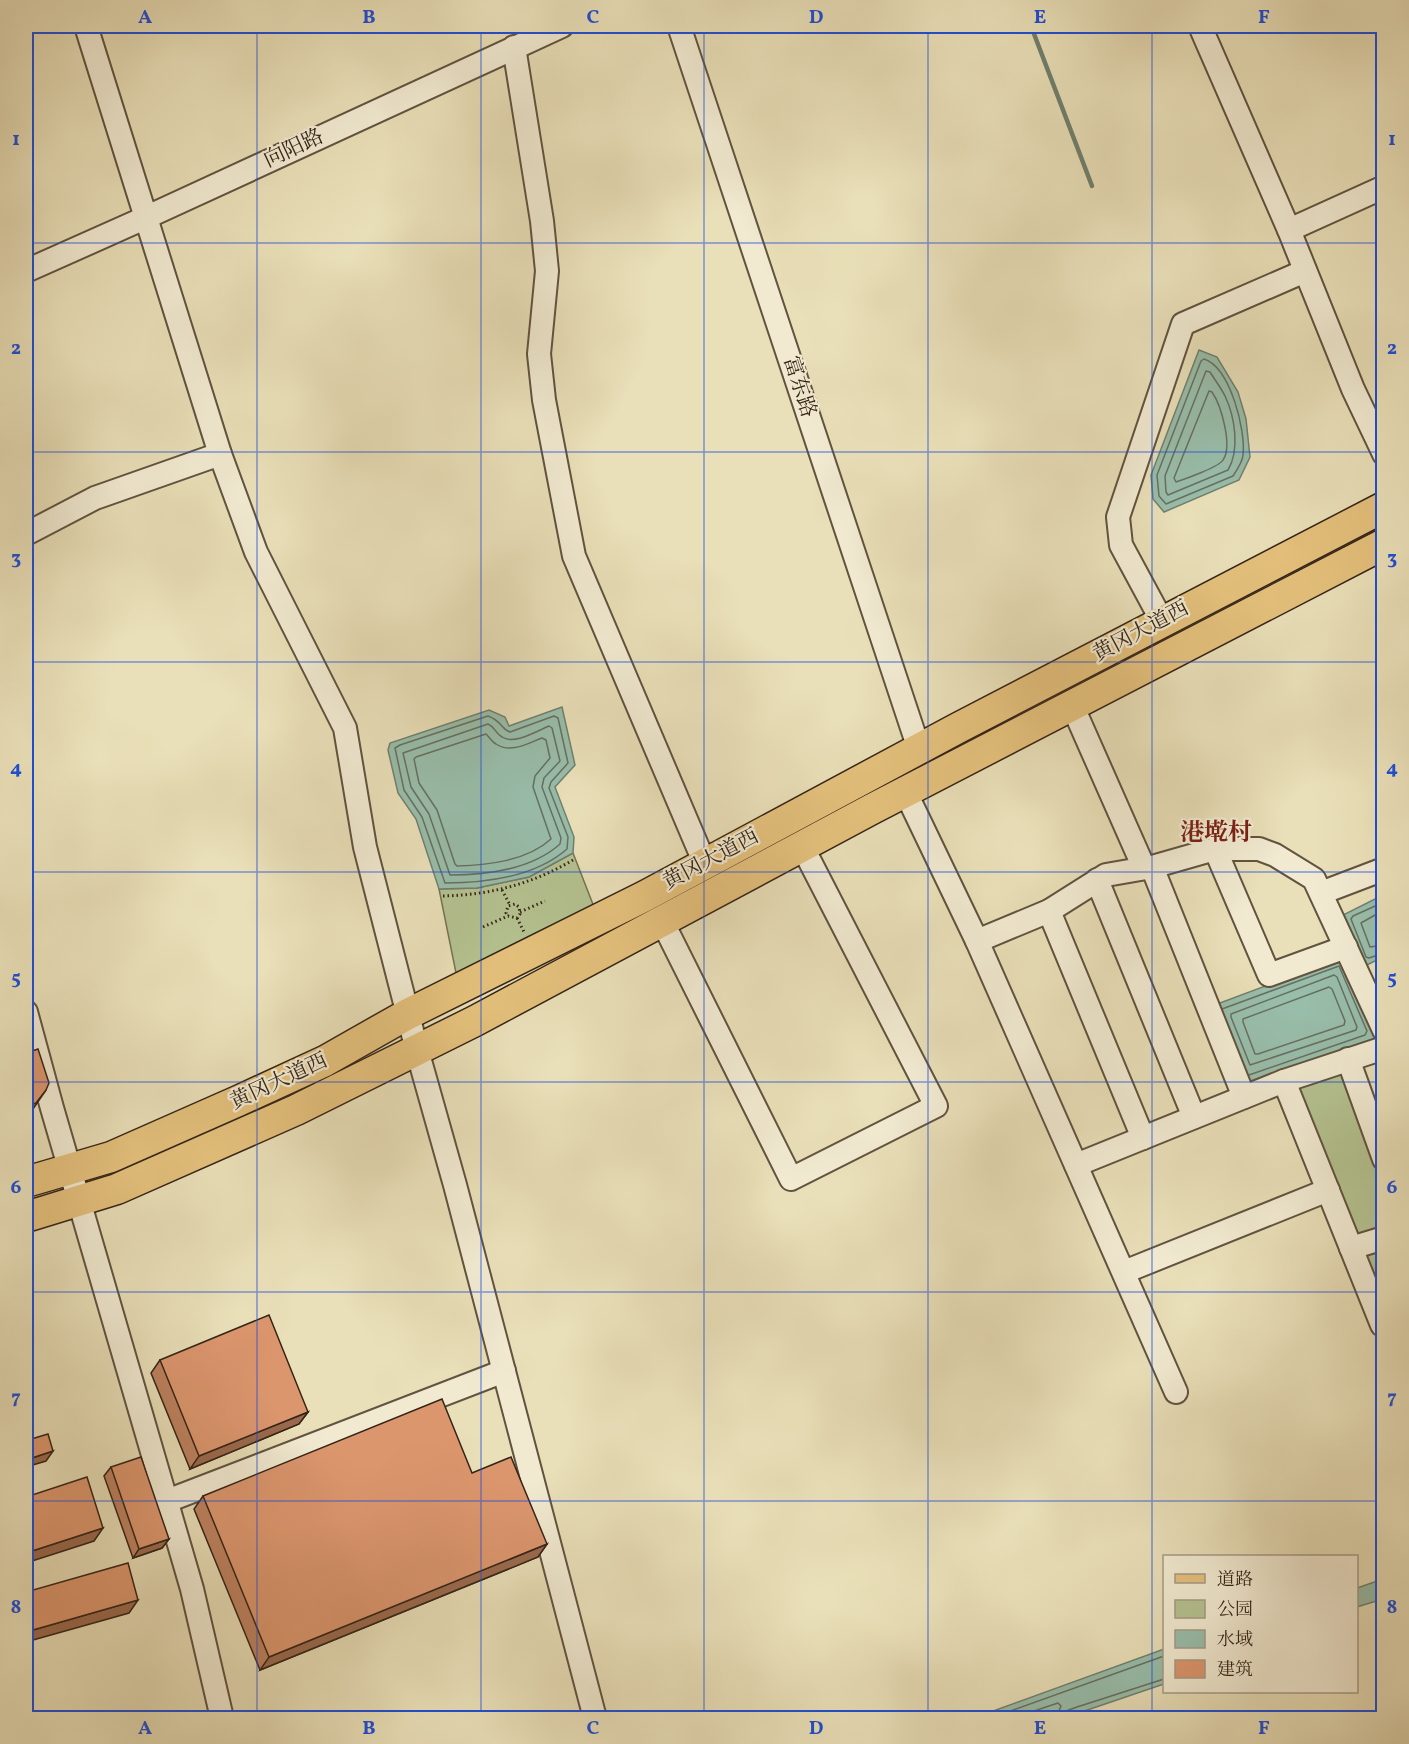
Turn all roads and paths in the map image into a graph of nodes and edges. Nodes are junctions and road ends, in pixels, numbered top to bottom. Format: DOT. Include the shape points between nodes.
graph roads {
  1 [pos="86,26"];
  2 [pos="562,26"];
  3 [pos="679,26"];
  4 [pos="1200,26"];
  5 [pos="516,39"];
  6 [pos="1383,187"];
  7 [pos="147,218"];
  8 [pos="1289,230"];
  9 [pos="26,271"];
  10 [pos="1305,271"];
  11 [pos="220,454"];
  12 [pos="1383,454"];
  13 [pos="1383,507"];
  14 [pos="26,534"];
  15 [pos="1383,544"];
  16 [pos="1162,621"];
  17 [pos="1072,705"];
  18 [pos="919,749"];
  19 [pos="905,791"];
  20 [pos="802,846"];
  21 [pos="1215,849"];
  22 [pos="573,860"];
  23 [pos="705,864"];
  24 [pos="1148,868"];
  25 [pos="1383,869"];
  26 [pos="1097,880"];
  27 [pos="502,890"];
  28 [pos="1321,893"];
  29 [pos="443,896"];
  30 [pos="545,901"];
  31 [pos="510,905"];
  32 [pos="1049,911"];
  33 [pos="520,912"];
  34 [pos="508,916"];
  35 [pos="517,918"];
  36 [pos="662,921"];
  37 [pos="483,927"];
  38 [pos="529,940"];
  39 [pos="977,941"];
  40 [pos="1346,947"];
  41 [pos="26,1012"];
  42 [pos="408,1014"];
  43 [pos="1383,1030"];
  44 [pos="1383,1048"];
  45 [pos="417,1050"];
  46 [pos="1348,1059"];
  47 [pos="1284,1081"];
  48 [pos="1244,1097"];
  49 [pos="1194,1118"];
  50 [pos="1143,1138"];
  51 [pos="1383,1159"];
  52 [pos="1076,1165"];
  53 [pos="71,1169"];
  54 [pos="26,1182"];
  55 [pos="1328,1190"];
  56 [pos="80,1200"];
  57 [pos="26,1217"];
  58 [pos="1383,1238"];
  59 [pos="1351,1248"];
  60 [pos="1124,1272"];
  61 [pos="1382,1325"];
  62 [pos="504,1371"];
  63 [pos="1176,1392"];
  64 [pos="167,1501"];
  65 [pos="222,1719"];
  66 [pos="595,1719"];
  1 -- 7 [label="street"];
  2 -- 5 [label="street, 向阳路"];
  3 -- 18 [label="street, 富东路"];
  4 -- 8 [label="street"];
  5 -- 7 [label="street, 向阳路"];
  5 -- 23 [label="street" via="547,271 539,354 544,400 574,556"];
  6 -- 8 [label="street"];
  7 -- 9 [label="street, 向阳路"];
  7 -- 11 [label="street"];
  8 -- 10 [label="street"];
  10 -- 12 [label="street"];
  10 -- 16 [label="street" via="1184,324 1118,517 1121,545"];
  11 -- 14 [label="street" via="95,498"];
  11 -- 42 [label="street" via="256,552 345,728 365,847"];
  13 -- 16 [label="main road, 黄冈大道西"];
  15 -- 17 [label="main road, 黄冈大道西"];
  16 -- 18 [label="main road, 黄冈大道西"];
  17 -- 19 [label="main road, 黄冈大道西"];
  17 -- 24 [label="street"];
  18 -- 23 [label="main road, 黄冈大道西"];
  19 -- 20 [label="main road, 黄冈大道西"];
  19 -- 39 [label="street"];
  20 -- 36 [label="main road, 黄冈大道西"];
  20 -- 36 [label="street" via="936,1107 791,1179"];
  21 -- 24 [label="street"];
  21 -- 28 [label="street" via="1259,849 1275,855 1314,879"];
  21 -- 40 [label="street" via="1269,975"];
  22 -- 27 [label="path" via="550,873"];
  23 -- 42 [label="main road, 黄冈大道西"];
  24 -- 26 [label="street"];
  24 -- 48 [label="street"];
  25 -- 28 [label="street"];
  26 -- 32 [label="street"];
  26 -- 49 [label="street"];
  27 -- 29 [label="path"];
  27 -- 31 [label="path"];
  28 -- 40 [label="street"];
  30 -- 33 [label="path"];
  31 -- 33 [label="path" via="517,905"];
  31 -- 34 [label="path" via="506,910"];
  32 -- 39 [label="street"];
  32 -- 50 [label="street"];
  33 -- 35 [label="path"];
  34 -- 35 [label="path"];
  34 -- 37 [label="path"];
  35 -- 38 [label="path"];
  36 -- 45 [label="main road, 黄冈大道西"];
  39 -- 52 [label="street"];
  40 -- 43 [label="street"];
  41 -- 53 [label="street"];
  42 -- 45 [label="street"];
  42 -- 53 [label="main road, 黄冈大道西" via="325,1061 111,1156"];
  44 -- 46 [label="street"];
  45 -- 56 [label="main road, 黄冈大道西" via="296,1110 117,1189"];
  45 -- 62 [label="street"];
  46 -- 47 [label="street"];
  46 -- 51 [label="street"];
  47 -- 48 [label="street"];
  47 -- 55 [label="street"];
  48 -- 49 [label="street"];
  49 -- 50 [label="street"];
  50 -- 52 [label="street"];
  52 -- 60 [label="street"];
  53 -- 54 [label="main road, 黄冈大道西"];
  53 -- 56 [label="street"];
  55 -- 59 [label="street"];
  55 -- 60 [label="street"];
  56 -- 57 [label="main road, 黄冈大道西"];
  56 -- 64 [label="street"];
  58 -- 59 [label="street"];
  59 -- 61 [label="street"];
  60 -- 63 [label="street"];
  62 -- 64 [label="street"];
  62 -- 66 [label="street"];
  64 -- 65 [label="street"];
}
